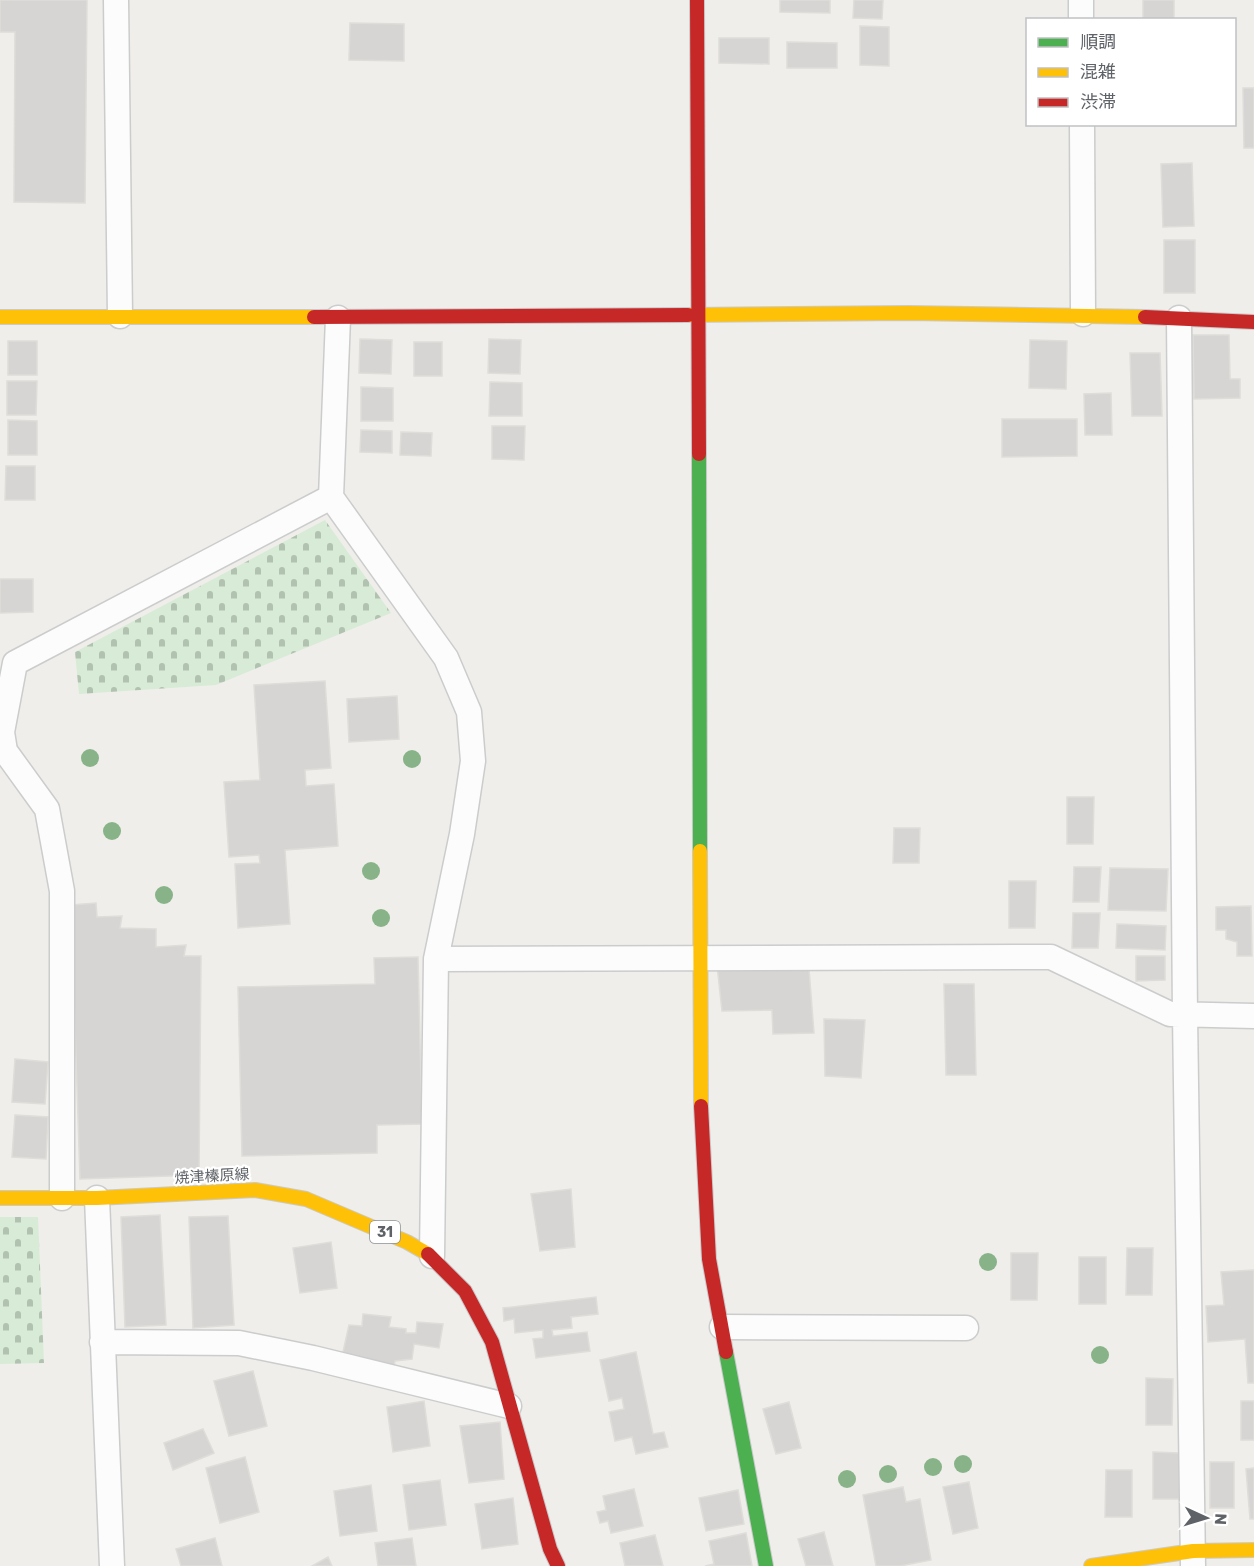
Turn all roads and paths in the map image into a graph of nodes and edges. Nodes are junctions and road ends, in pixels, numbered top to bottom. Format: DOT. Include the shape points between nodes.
graph roads {
  1 [pos="116,0"];
  2 [pos="697,0"];
  3 [pos="1081,0"];
  4 [pos="1081,18"];
  5 [pos="1082,126"];
  6 [pos="1083,314"];
  7 [pos="698,315"];
  8 [pos="120,316"];
  9 [pos="0,318"];
  10 [pos="338,318"];
  11 [pos="1179,318"];
  12 [pos="1254,322"];
  13 [pos="331,497"];
  14 [pos="1,732"];
  15 [pos="699,957"];
  16 [pos="436,959"];
  17 [pos="1185,1015"];
  18 [pos="1254,1016"];
  19 [pos="0,1198"];
  20 [pos="62,1198"];
  21 [pos="97,1198"];
  22 [pos="432,1256"];
  23 [pos="722,1328"];
  24 [pos="966,1328"];
  25 [pos="102,1342"];
  26 [pos="509,1406"];
  27 [pos="1254,1550"];
  28 [pos="1193,1558"];
  29 [pos="112,1566"];
  30 [pos="558,1566"];
  31 [pos="766,1566"];
  32 [pos="1091,1566"];
  1 -- 8 [label="street"];
  2 -- 7 [label="street"];
  3 -- 4 [label="street"];
  5 -- 6 [label="street"];
  6 -- 7 [label="street"];
  6 -- 11 [label="street"];
  7 -- 10 [label="street"];
  7 -- 15 [label="street"];
  8 -- 9 [label="street"];
  8 -- 10 [label="street"];
  10 -- 13 [label="street"];
  11 -- 12 [label="street"];
  11 -- 17 [label="street"];
  13 -- 14 [label="street" via="15,663"];
  13 -- 16 [label="street" via="446,657 469,712 473,761"];
  14 -- 20 [label="street" via="5,751 47,809 62,891"];
  15 -- 16 [label="street"];
  15 -- 17 [label="street" via="1051,957 1170,1014"];
  15 -- 23 [label="street" via="701,1126 709,1259"];
  16 -- 22 [label="street"];
  17 -- 18 [label="street"];
  17 -- 28 [label="street"];
  19 -- 20 [label="street, 焼津榛原線 / 31"];
  20 -- 21 [label="street, 焼津榛原線 / 31"];
  21 -- 22 [label="street, 焼津榛原線 / 31" via="255,1190 306,1199"];
  21 -- 25 [label="street"];
  22 -- 26 [label="street, 焼津榛原線 / 31" via="465,1291 492,1342"];
  23 -- 24 [label="street"];
  23 -- 31 [label="street"];
  25 -- 26 [label="street" via="239,1343"];
  25 -- 29 [label="street"];
  26 -- 30 [label="street, 焼津榛原線 / 31" via="549,1549"];
  27 -- 28 [label="street"];
  28 -- 32 [label="street"];
}
